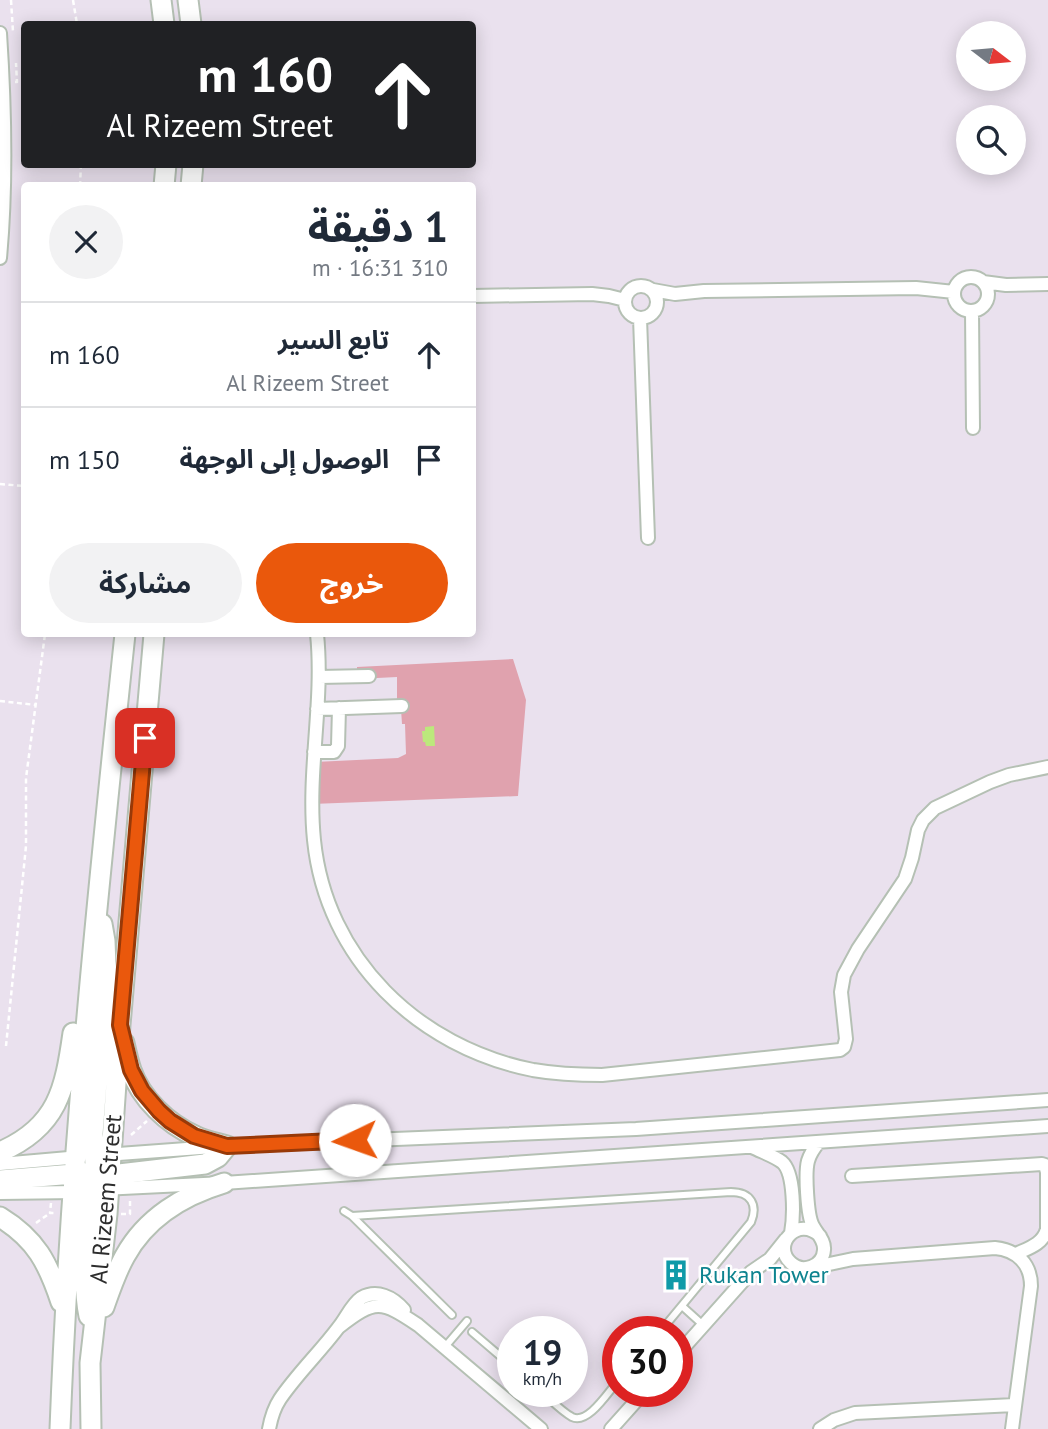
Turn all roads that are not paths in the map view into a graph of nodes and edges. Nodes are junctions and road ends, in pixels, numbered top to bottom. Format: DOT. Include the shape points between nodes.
graph roads {
  1 [pos="161,0"];
  2 [pos="188,0"];
  3 [pos="164,21"];
  4 [pos="191,21"];
  5 [pos="0,33"];
  6 [pos="2,83"];
  7 [pos="2,209"];
  8 [pos="0,258"];
  9 [pos="983,282"];
  10 [pos="1048,284"];
  11 [pos="1013,285"];
  12 [pos="653,290"];
  13 [pos="954,292"];
  14 [pos="682,293"];
  15 [pos="476,296"];
  16 [pos="988,298"];
  17 [pos="625,300"];
  18 [pos="657,307"];
  19 [pos="972,311"];
  20 [pos="639,318"];
  21 [pos="973,428"];
  22 [pos="648,538"];
  23 [pos="125,637"];
  24 [pos="154,637"];
  25 [pos="317,637"];
  26 [pos="369,676"];
  27 [pos="319,677"];
  28 [pos="402,706"];
  29 [pos="339,708"];
  30 [pos="317,709"];
  31 [pos="314,752"];
  32 [pos="1048,767"];
  33 [pos="96,907"];
  34 [pos="88,1001"];
  35 [pos="120,1025"];
  36 [pos="1048,1100"];
  37 [pos="1048,1126"];
  38 [pos="819,1142"];
  39 [pos="227,1146"];
  40 [pos="752,1147"];
  41 [pos="0,1152"];
  42 [pos="0,1164"];
  43 [pos="93,1174"];
  44 [pos="852,1175"];
  45 [pos="0,1180"];
  46 [pos="224,1183"];
  47 [pos="0,1193"];
  48 [pos="344,1211"];
  49 [pos="352,1216"];
  50 [pos="0,1217"];
  51 [pos="789,1236"];
  52 [pos="822,1239"];
  53 [pos="1016,1254"];
  54 [pos="853,1259"];
  55 [pos="761,1266"];
  56 [pos="795,1266"];
  57 [pos="810,1268"];
  58 [pos="682,1306"];
  59 [pos="64,1312"];
  60 [pos="452,1315"];
  61 [pos="674,1316"];
  62 [pos="467,1321"];
  63 [pos="703,1325"];
  64 [pos="472,1332"];
  65 [pos="94,1334"];
  66 [pos="693,1337"];
  67 [pos="444,1348"];
  68 [pos="497,1353"];
  69 [pos="602,1399"];
  70 [pos="1014,1405"];
  71 [pos="560,1407"];
  72 [pos="631,1407"];
  73 [pos="60,1429"];
  74 [pos="91,1429"];
  75 [pos="269,1429"];
  76 [pos="541,1429"];
  77 [pos="611,1429"];
  78 [pos="820,1429"];
  79 [pos="1012,1429"];
  1 -- 3 [label="street"];
  2 -- 4 [label="street"];
  5 -- 6 [label="street"];
  6 -- 7 [label="street"];
  7 -- 8 [label="street"];
  9 -- 11 [label="street"];
  9 -- 13 [label="street" via="965,278"];
  9 -- 16 [label="street"];
  10 -- 11 [label="street"];
  11 -- 16 [label="street"];
  12 -- 14 [label="street"];
  12 -- 17 [label="street" via="636,286"];
  12 -- 18 [label="street"];
  13 -- 14 [label="street" via="916,288"];
  13 -- 19 [label="street" via="958,306"];
  14 -- 18 [label="street"];
  15 -- 17 [label="street" via="592,294"];
  16 -- 19 [label="street" via="984,306"];
  17 -- 20 [label="street" via="631,314"];
  18 -- 20 [label="street"];
  19 -- 21 [label="street"];
  20 -- 22 [label="street"];
  23 -- 33 [label="street"];
  24 -- 35 [label="street, Al Rizeem Street"];
  25 -- 27 [label="street"];
  26 -- 27 [label="street"];
  27 -- 30 [label="street"];
  28 -- 29 [label="street"];
  29 -- 30 [label="street"];
  29 -- 31 [label="street" via="337,748"];
  30 -- 31 [label="street"];
  31 -- 32 [label="street" via="312,821 321,882 344,937 377,985 416,1019 470,1050 512,1065 579,1075 844,1047 844,975 905,879 923,820 935,808 990,782"];
  33 -- 34 [label="street"];
  33 -- 43 [label="street" via="106,966"];
  34 -- 41 [label="street" via="77,1015 66,1080 54,1107 35,1131"];
  34 -- 43 [label="street"];
  35 -- 39 [label="street" via="131,1070 159,1111 194,1136"];
  35 -- 43 [label="street, Al Rizeem Street"];
  36 -- 39 [label="street" via="636,1129"];
  37 -- 38 [label="street"];
  38 -- 40 [label="street"];
  38 -- 52 [label="street" via="808,1158 808,1215"];
  39 -- 43 [label="street" via="205,1164"];
  40 -- 46 [label="street"];
  40 -- 51 [label="street" via="781,1161 789,1174 793,1214"];
  42 -- 43 [label="street"];
  43 -- 45 [label="street"];
  43 -- 46 [label="street"];
  43 -- 47 [label="street"];
  43 -- 59 [label="street, Al Rizeem Street"];
  43 -- 65 [label="street" via="85,1292"];
  44 -- 53 [label="street" via="1042,1164 1047,1168 1047,1229 1040,1242"];
  46 -- 65 [label="street" via="166,1210 144,1229 124,1256"];
  48 -- 49 [label="lane"];
  49 -- 58 [label="lane" via="731,1192 747,1195 754,1209 751,1222"];
  49 -- 60 [label="lane"];
  50 -- 59 [label="street" via="33,1243 48,1266"];
  51 -- 52 [label="street" via="803,1228"];
  51 -- 55 [label="street"];
  51 -- 56 [label="street" via="785,1254"];
  52 -- 54 [label="street" via="835,1253"];
  52 -- 57 [label="street" via="822,1258"];
  53 -- 54 [label="street" via="995,1248"];
  53 -- 70 [label="street" via="1029,1271 1031,1286"];
  54 -- 57 [label="street"];
  55 -- 56 [label="street"];
  55 -- 63 [label="street"];
  56 -- 57 [label="street"];
  58 -- 61 [label="lane"];
  58 -- 63 [label="lane"];
  59 -- 73 [label="street, Al Rizeem Street"];
  62 -- 67 [label="lane"];
  63 -- 66 [label="street"];
  64 -- 68 [label="lane"];
  65 -- 74 [label="street"];
  67 -- 75 [label="street" via="397,1302 376,1294 361,1298 280,1399"];
  67 -- 76 [label="street"];
  69 -- 71 [label="lane" via="581,1418"];
  70 -- 78 [label="street" via="855,1413"];
  70 -- 79 [label="street"];
  72 -- 77 [label="street"];
}
